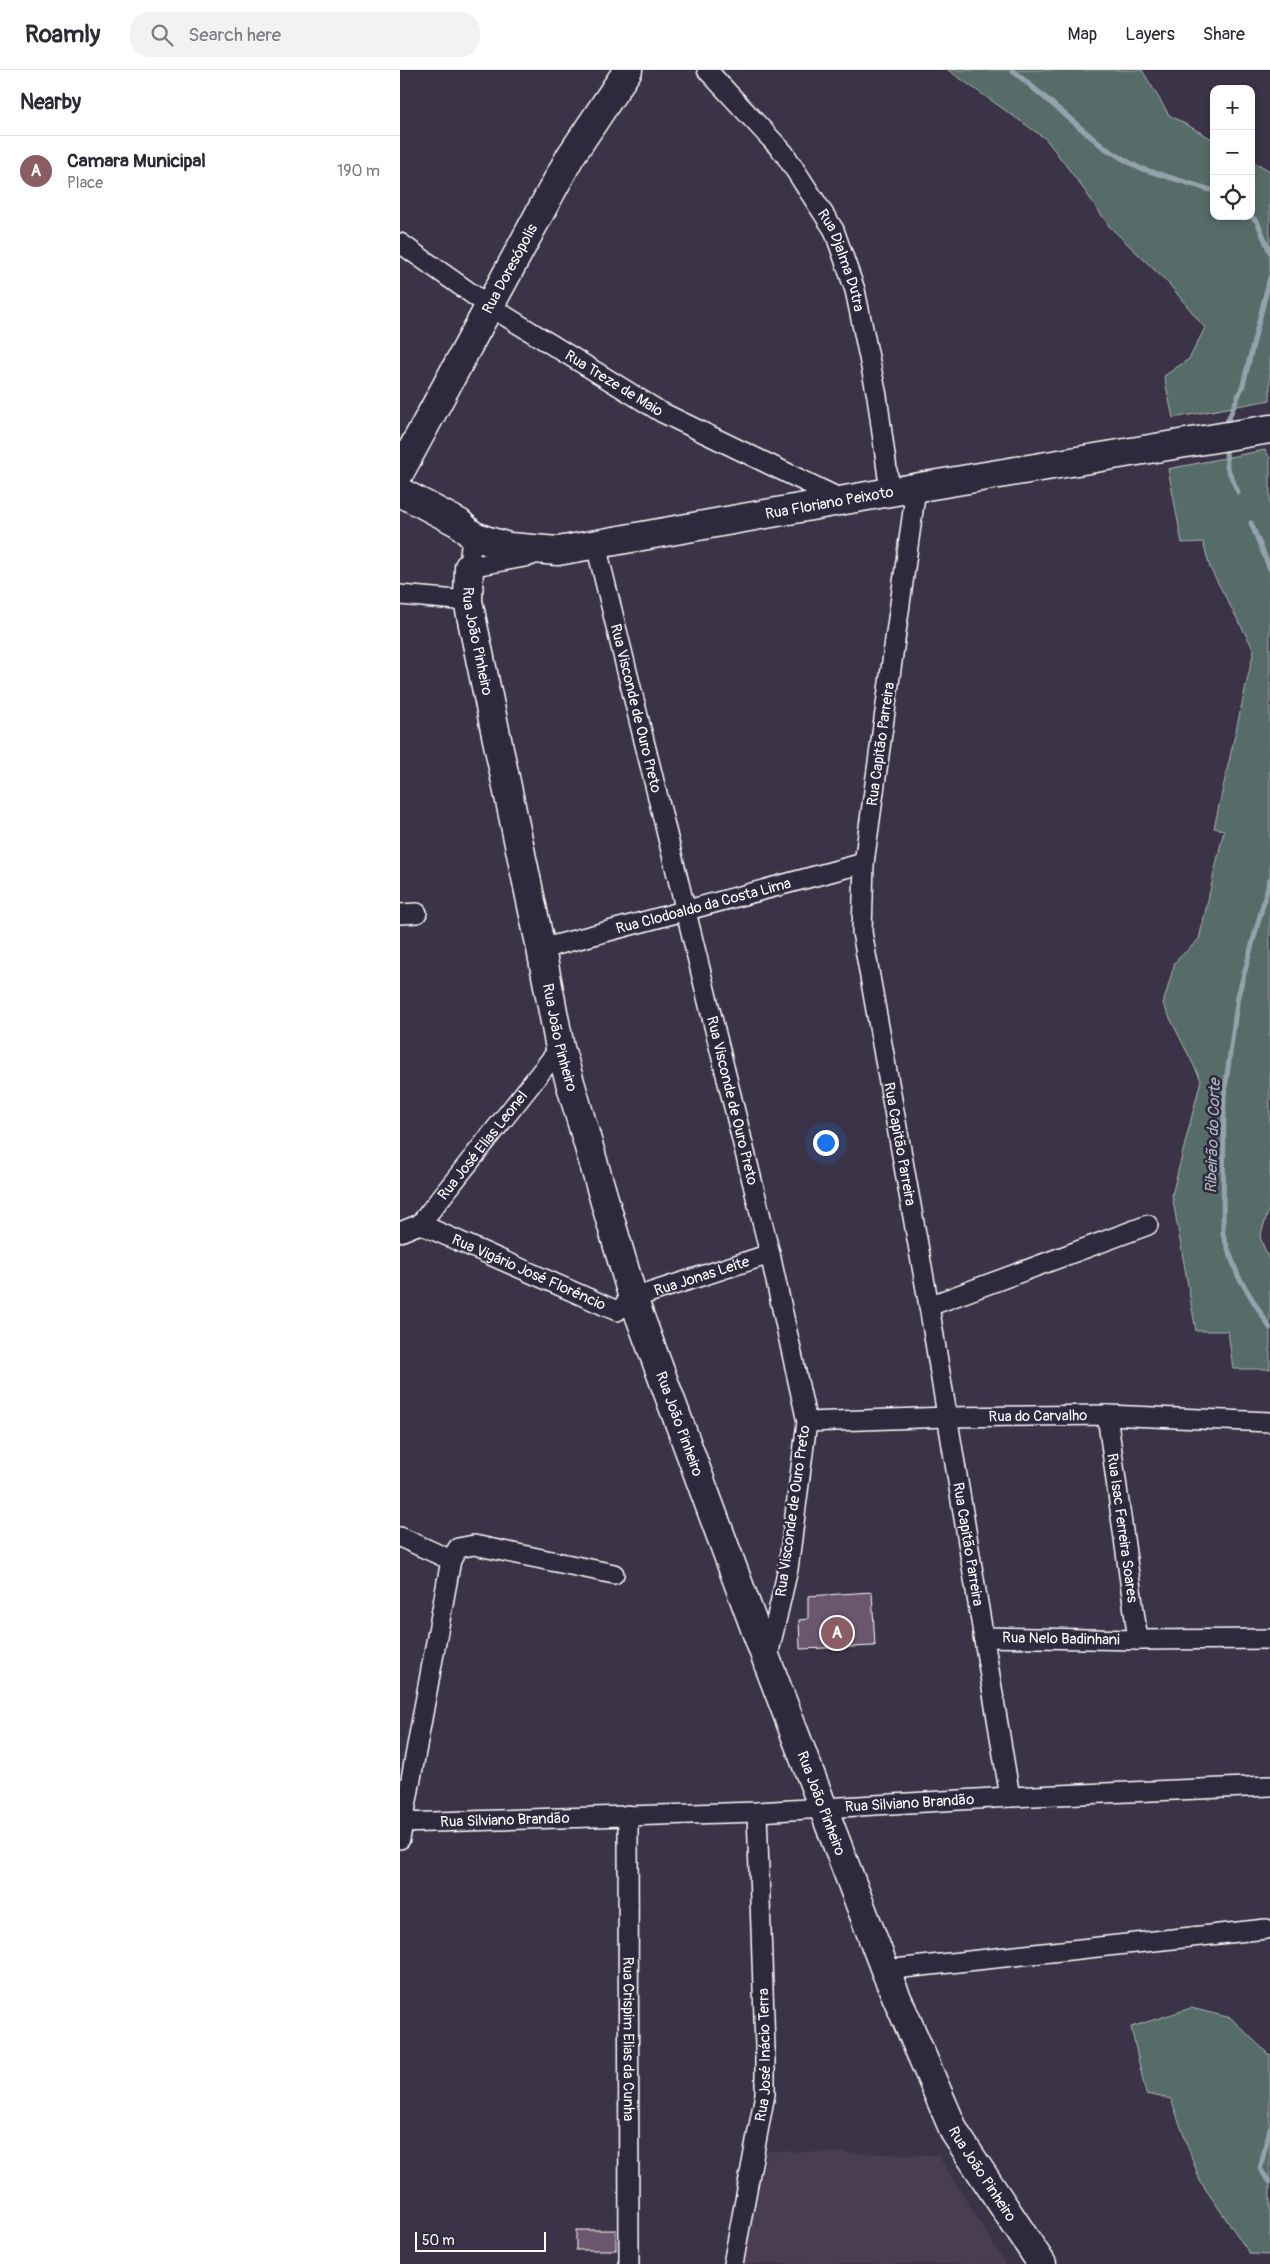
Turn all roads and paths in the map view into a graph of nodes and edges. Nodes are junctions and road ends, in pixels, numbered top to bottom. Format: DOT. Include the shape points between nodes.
graph roads {
  1 [pos="628,70"];
  2 [pos="707,70"];
  3 [pos="400,244"];
  4 [pos="489,306"];
  5 [pos="1270,429"];
  6 [pos="400,472"];
  7 [pos="903,490"];
  8 [pos="400,492"];
  9 [pos="843,500"];
  10 [pos="596,545"];
  11 [pos="479,552"];
  12 [pos="400,595"];
  13 [pos="468,601"];
  14 [pos="864,863"];
  15 [pos="685,910"];
  16 [pos="541,949"];
  17 [pos="560,1048"];
  18 [pos="420,1224"];
  19 [pos="1148,1225"];
  20 [pos="400,1232"];
  21 [pos="770,1254"];
  22 [pos="633,1298"];
  23 [pos="929,1306"];
  24 [pos="1107,1415"];
  25 [pos="947,1417"];
  26 [pos="807,1422"];
  27 [pos="1270,1422"];
  28 [pos="400,1537"];
  29 [pos="451,1560"];
  30 [pos="614,1574"];
  31 [pos="983,1637"];
  32 [pos="1270,1639"];
  33 [pos="1138,1640"];
  34 [pos="767,1661"];
  35 [pos="1270,1786"];
  36 [pos="1010,1797"];
  37 [pos="824,1809"];
  38 [pos="757,1812"];
  39 [pos="628,1815"];
  40 [pos="401,1828"];
  41 [pos="1266,1929"];
  42 [pos="886,1970"];
  43 [pos="629,2264"];
  44 [pos="733,2264"];
  45 [pos="1042,2264"];
  1 -- 4 [label="street, Rua Doresópolis" via="570,157"];
  2 -- 7 [label="street, Rua Djalma Dutra" via="784,153 834,230 855,290 877,396"];
  3 -- 4 [label="street, Rua Treze de Maio"];
  4 -- 6 [label="street, Rua Doresópolis"];
  4 -- 9 [label="street, Rua Treze de Maio" via="661,412"];
  5 -- 7 [label="street, Rua Floriano Peixoto"];
  7 -- 9 [label="street, Rua Floriano Peixoto"];
  7 -- 14 [label="street, Rua Capitão Parreira"];
  8 -- 11 [label="street, Rua Floriano Peixoto" via="459,523"];
  9 -- 10 [label="street, Rua Floriano Peixoto"];
  10 -- 11 [label="street, Rua Floriano Peixoto" via="558,551 509,548"];
  10 -- 15 [label="street, Rua Visconde de Ouro Preto"];
  11 -- 13 [label="street, Rua João Pinheiro"];
  12 -- 13 [label="street"];
  13 -- 16 [label="street, Rua João Pinheiro"];
  14 -- 15 [label="street, Rua Clodoaldo da Costa Lima"];
  14 -- 23 [label="street, Rua Capitão Parreira" via="862,932"];
  15 -- 16 [label="street, Rua Clodoaldo da Costa Lima"];
  15 -- 21 [label="street, Rua Visconde de Ouro Preto"];
  16 -- 17 [label="street, Rua João Pinheiro"];
  17 -- 18 [label="street, Rua José Elias Leonel"];
  17 -- 22 [label="street, Rua João Pinheiro"];
  18 -- 20 [label="street, Rua José Elias Leonel"];
  18 -- 22 [label="street, Rua Vigário José Florêncio" via="617,1311"];
  19 -- 23 [label="street"];
  21 -- 22 [label="street, Rua Jonas Leite"];
  21 -- 26 [label="street, Rua Visconde de Ouro Preto"];
  22 -- 34 [label="street, Rua João Pinheiro"];
  23 -- 25 [label="street, Rua Capitão Parreira"];
  24 -- 25 [label="street, Rua do Carvalho"];
  24 -- 27 [label="street, Rua do Carvalho"];
  24 -- 33 [label="street, Rua Isac Ferreira Soares"];
  25 -- 26 [label="street, Rua do Carvalho"];
  25 -- 31 [label="street, Rua Capitão Parreira"];
  26 -- 34 [label="street, Rua Visconde de Ouro Preto" via="788,1569"];
  28 -- 29 [label="street"];
  29 -- 30 [label="street" via="458,1548 474,1545"];
  29 -- 40 [label="street"];
  31 -- 33 [label="street, Rua Nelo Badinhani"];
  31 -- 36 [label="street, Rua Capitão Parreira"];
  32 -- 33 [label="street, Rua Nelo Badinhani"];
  34 -- 37 [label="street, Rua João Pinheiro"];
  35 -- 36 [label="street, Rua Silviano Brandão"];
  36 -- 37 [label="street, Rua Silviano Brandão"];
  37 -- 38 [label="street, Rua Silviano Brandão"];
  37 -- 42 [label="street, Rua João Pinheiro"];
  38 -- 39 [label="street, Rua Silviano Brandão"];
  38 -- 44 [label="street, Rua José Inácio Terra" via="764,2094"];
  39 -- 40 [label="street, Rua Silviano Brandão"];
  39 -- 43 [label="street, Rua Crispim Elias da Cunha"];
  41 -- 42 [label="street"];
  42 -- 45 [label="street, Rua João Pinheiro" via="955,2133"];
}
